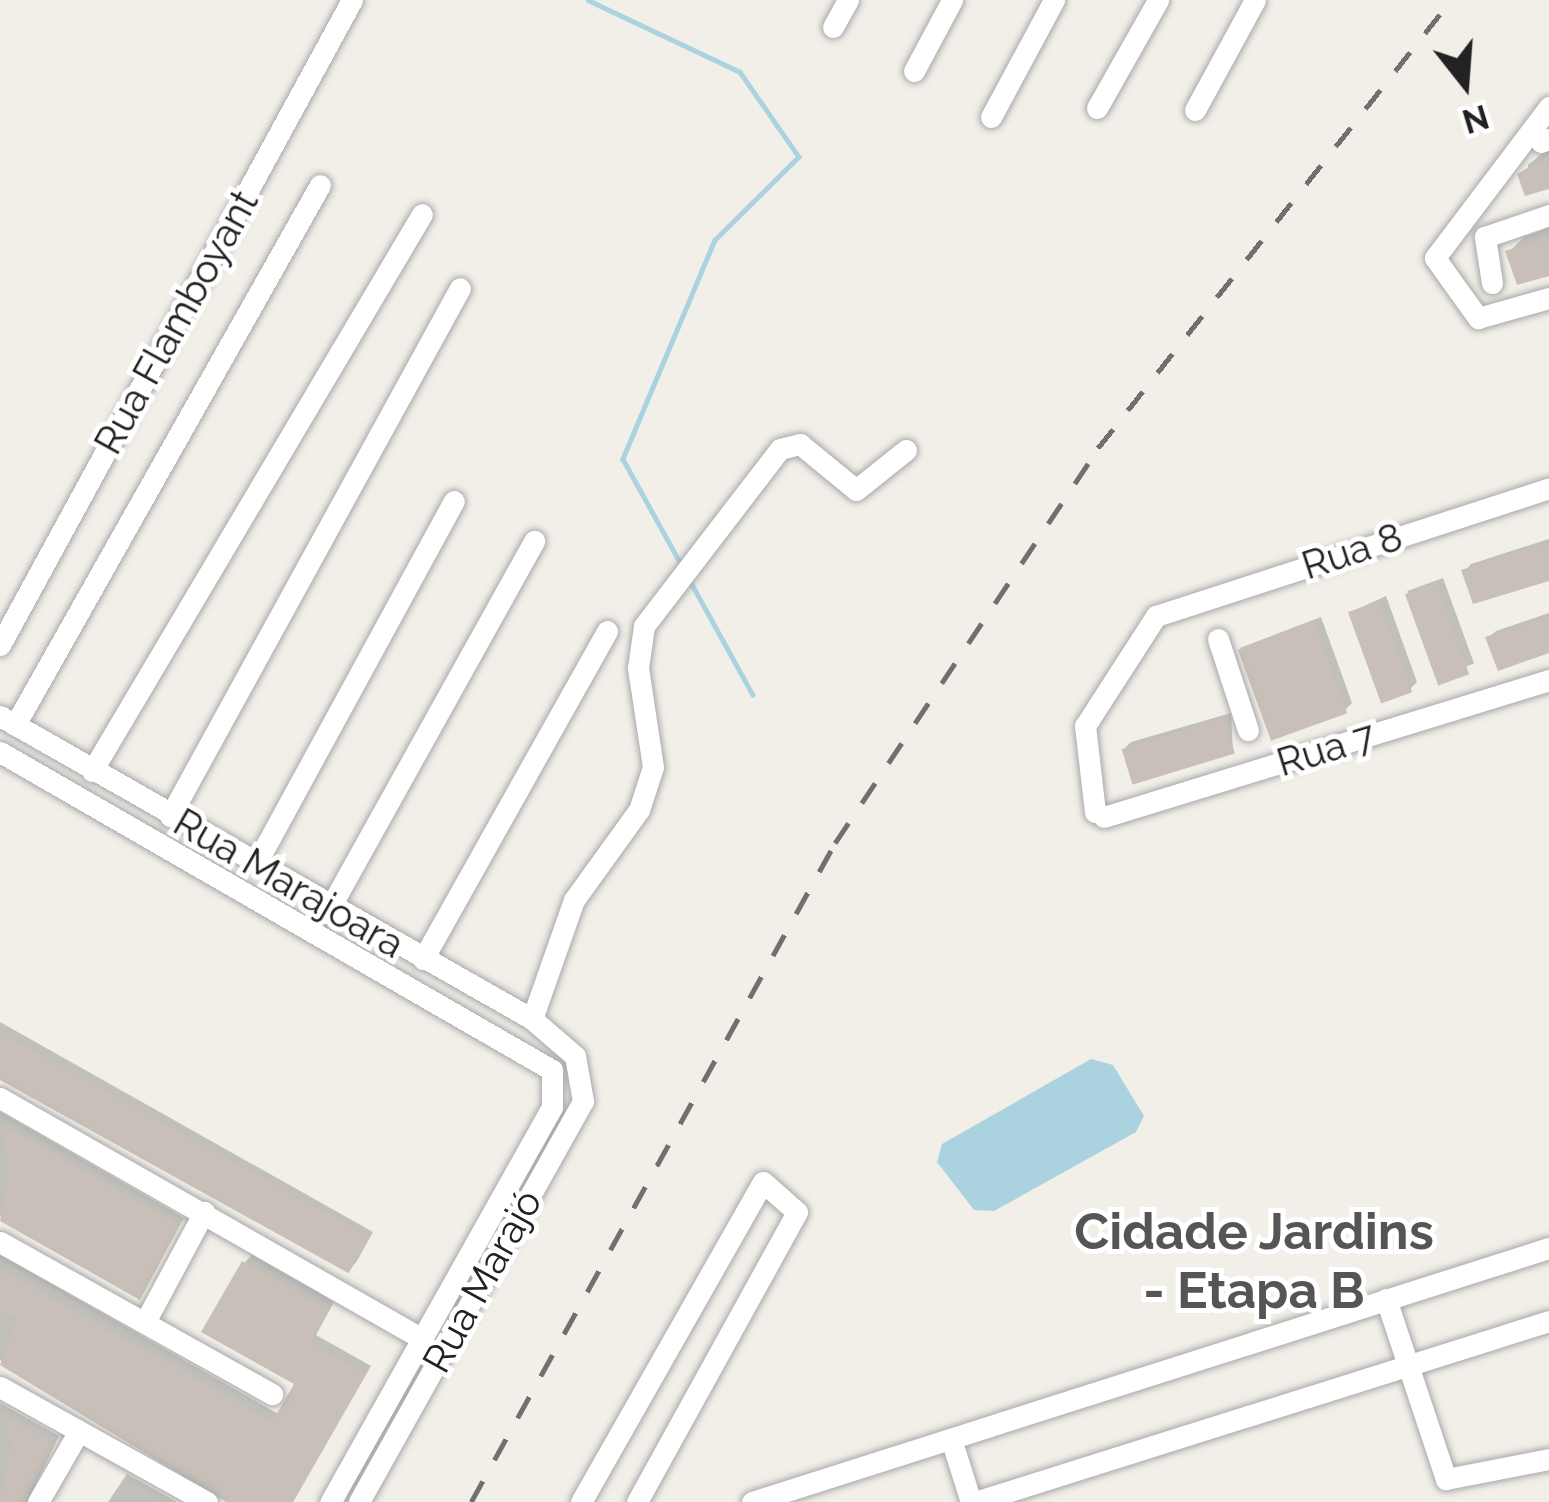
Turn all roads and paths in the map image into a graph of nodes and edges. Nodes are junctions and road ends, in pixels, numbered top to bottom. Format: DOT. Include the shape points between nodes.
graph roads {
  1 [pos="352,0"];
  2 [pos="848,0"];
  3 [pos="952,0"];
  4 [pos="1054,0"];
  5 [pos="1158,0"];
  6 [pos="1256,0"];
  7 [pos="833,27"];
  8 [pos="914,71"];
  9 [pos="1549,107"];
  10 [pos="1096,108"];
  11 [pos="1195,110"];
  12 [pos="991,117"];
  13 [pos="320,185"];
  14 [pos="422,214"];
  15 [pos="1549,215"];
  16 [pos="1492,283"];
  17 [pos="460,288"];
  18 [pos="1549,298"];
  19 [pos="906,450"];
  20 [pos="1549,488"];
  21 [pos="454,500"];
  22 [pos="534,541"];
  23 [pos="607,631"];
  24 [pos="1218,639"];
  25 [pos="0,645"];
  26 [pos="1549,680"];
  27 [pos="8,720"];
  28 [pos="1248,730"];
  29 [pos="0,752"];
  30 [pos="92,771"];
  31 [pos="1099,814"];
  32 [pos="170,816"];
  33 [pos="256,862"];
  34 [pos="333,902"];
  35 [pos="320,927"];
  36 [pos="423,959"];
  37 [pos="532,1019"];
  38 [pos="575,1055"];
  39 [pos="552,1070"];
  40 [pos="0,1098"];
  41 [pos="204,1212"];
  42 [pos="0,1242"];
  43 [pos="1549,1248"];
  44 [pos="1386,1299"];
  45 [pos="145,1322"];
  46 [pos="1548,1324"];
  47 [pos="416,1335"];
  48 [pos="1408,1366"];
  49 [pos="0,1387"];
  50 [pos="272,1394"];
  51 [pos="379,1410"];
  52 [pos="403,1424"];
  53 [pos="79,1431"];
  54 [pos="952,1438"];
  55 [pos="1549,1459"];
  56 [pos="38,1502"];
  57 [pos="207,1502"];
  58 [pos="330,1502"];
  59 [pos="359,1502"];
  60 [pos="581,1502"];
  61 [pos="637,1502"];
  62 [pos="752,1502"];
  63 [pos="973,1502"];
  1 -- 25 [label="street, Rua Flamboyant"];
  2 -- 7 [label="street"];
  3 -- 8 [label="street"];
  4 -- 12 [label="street"];
  5 -- 10 [label="street"];
  6 -- 11 [label="street"];
  9 -- 18 [label="street" via="1436,259 1478,318"];
  13 -- 27 [label="street"];
  14 -- 30 [label="street"];
  15 -- 16 [label="street" via="1485,237"];
  17 -- 32 [label="street"];
  19 -- 37 [label="street" via="856,490 800,444 780,448 644,626 638,668 653,767 639,810 574,900"];
  20 -- 31 [label="street, Rua 8" via="1156,616 1085,726"];
  21 -- 33 [label="street"];
  22 -- 34 [label="street"];
  23 -- 36 [label="street"];
  24 -- 28 [label="street"];
  26 -- 31 [label="street, Rua 7"];
  27 -- 30 [label="street, Rua Marajoara"];
  29 -- 35 [label="street, Rua Marajoara"];
  30 -- 32 [label="street, Rua Marajoara"];
  32 -- 33 [label="street, Rua Marajoara"];
  33 -- 34 [label="street, Rua Marajoara"];
  34 -- 35 [label="street"];
  34 -- 36 [label="street, Rua Marajoara"];
  35 -- 39 [label="street, Rua Marajoara"];
  36 -- 37 [label="street, Rua Marajoara"];
  37 -- 38 [label="street, Rua Marajoara"];
  38 -- 39 [label="street"];
  38 -- 52 [label="street, Rua Marajó" via="583,1101"];
  39 -- 47 [label="street, Rua Marajó" via="552,1107"];
  40 -- 41 [label="street"];
  41 -- 45 [label="street"];
  41 -- 47 [label="street"];
  42 -- 45 [label="street"];
  43 -- 44 [label="street"];
  44 -- 48 [label="street"];
  44 -- 54 [label="street"];
  45 -- 50 [label="street"];
  46 -- 48 [label="street"];
  47 -- 51 [label="street, Rua Marajó"];
  48 -- 55 [label="street" via="1452,1483"];
  48 -- 63 [label="street"];
  49 -- 53 [label="street"];
  51 -- 52 [label="street"];
  51 -- 58 [label="street, Rua Marajó"];
  52 -- 59 [label="street, Rua Marajó"];
  53 -- 56 [label="street"];
  53 -- 57 [label="street"];
  54 -- 62 [label="street"];
  54 -- 63 [label="street"];
  60 -- 61 [label="street" via="764,1182 797,1212"];
}
